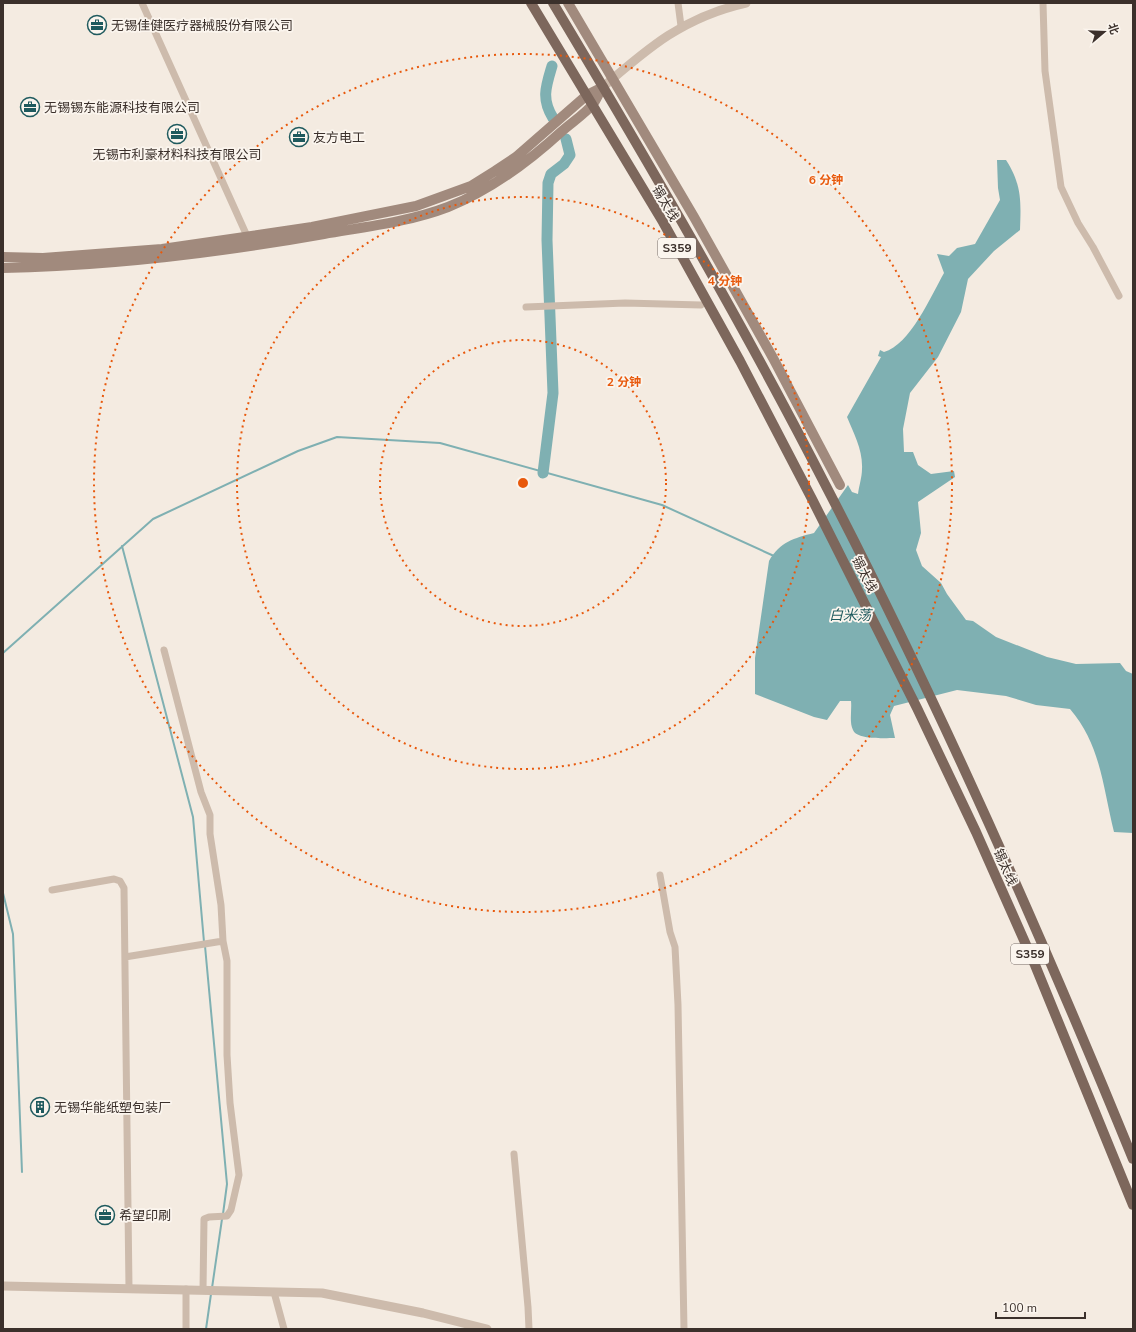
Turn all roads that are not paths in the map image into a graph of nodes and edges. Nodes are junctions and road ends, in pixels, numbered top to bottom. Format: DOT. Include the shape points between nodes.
graph roads {
  1 [pos="142,3"];
  2 [pos="531,3"];
  3 [pos="553,3"];
  4 [pos="568,3"];
  5 [pos="678,3"];
  6 [pos="746,3"];
  7 [pos="1043,3"];
  8 [pos="681,26"];
  9 [pos="613,78"];
  10 [pos="603,87"];
  11 [pos="587,95"];
  12 [pos="592,105"];
  13 [pos="247,236"];
  14 [pos="3,257"];
  15 [pos="3,268"];
  16 [pos="1119,296"];
  17 [pos="701,305"];
  18 [pos="526,306"];
  19 [pos="840,484"];
  20 [pos="164,650"];
  21 [pos="660,875"];
  22 [pos="52,890"];
  23 [pos="223,941"];
  24 [pos="125,956"];
  25 [pos="514,1154"];
  26 [pos="1133,1160"];
  27 [pos="1133,1205"];
  28 [pos="3,1286"];
  29 [pos="128,1288"];
  30 [pos="186,1289"];
  31 [pos="209,1290"];
  32 [pos="274,1292"];
  33 [pos="186,1329"];
  34 [pos="284,1329"];
  35 [pos="486,1329"];
  36 [pos="529,1329"];
  37 [pos="684,1329"];
  1 -- 13 [label="street"];
  2 -- 11 [label="main road, 锡太线 / S359"];
  3 -- 10 [label="main road, 锡太线 / S359"];
  4 -- 9 [label="main road"];
  5 -- 8 [label="street"];
  6 -- 8 [label="street"];
  7 -- 16 [label="street" via="1045,71 1061,187"];
  8 -- 9 [label="street" via="654,44"];
  9 -- 10 [label="street"];
  9 -- 19 [label="main road" via="702,230"];
  10 -- 11 [label="main road"];
  10 -- 12 [label="main road"];
  10 -- 26 [label="main road, 锡太线 / S359" via="762,364 932,700 1073,1012"];
  11 -- 12 [label="main road, 锡太线 / S359"];
  11 -- 13 [label="main road" via="516,157 470,186 416,206 312,227"];
  12 -- 15 [label="main road" via="536,155 505,178 473,196 418,216 251,247 147,261"];
  12 -- 27 [label="main road, 锡太线 / S359" via="671,236 740,361 917,708 1032,958"];
  13 -- 14 [label="main road" via="162,249 97,255"];
  17 -- 18 [label="street" via="625,303"];
  20 -- 23 [label="street" via="201,792 210,815"];
  21 -- 37 [label="street" via="675,947"];
  22 -- 24 [label="street" via="114,879 120,881 124,888"];
  23 -- 24 [label="street"];
  23 -- 31 [label="street" via="227,961 230,1103 239,1175 231,1210 227,1216 204,1219"];
  24 -- 29 [label="street"];
  25 -- 36 [label="street"];
  28 -- 29 [label="street"];
  29 -- 30 [label="street"];
  30 -- 31 [label="street"];
  30 -- 33 [label="street"];
  31 -- 32 [label="street"];
  32 -- 34 [label="street"];
  32 -- 35 [label="street" via="322,1294 423,1313"];
}
